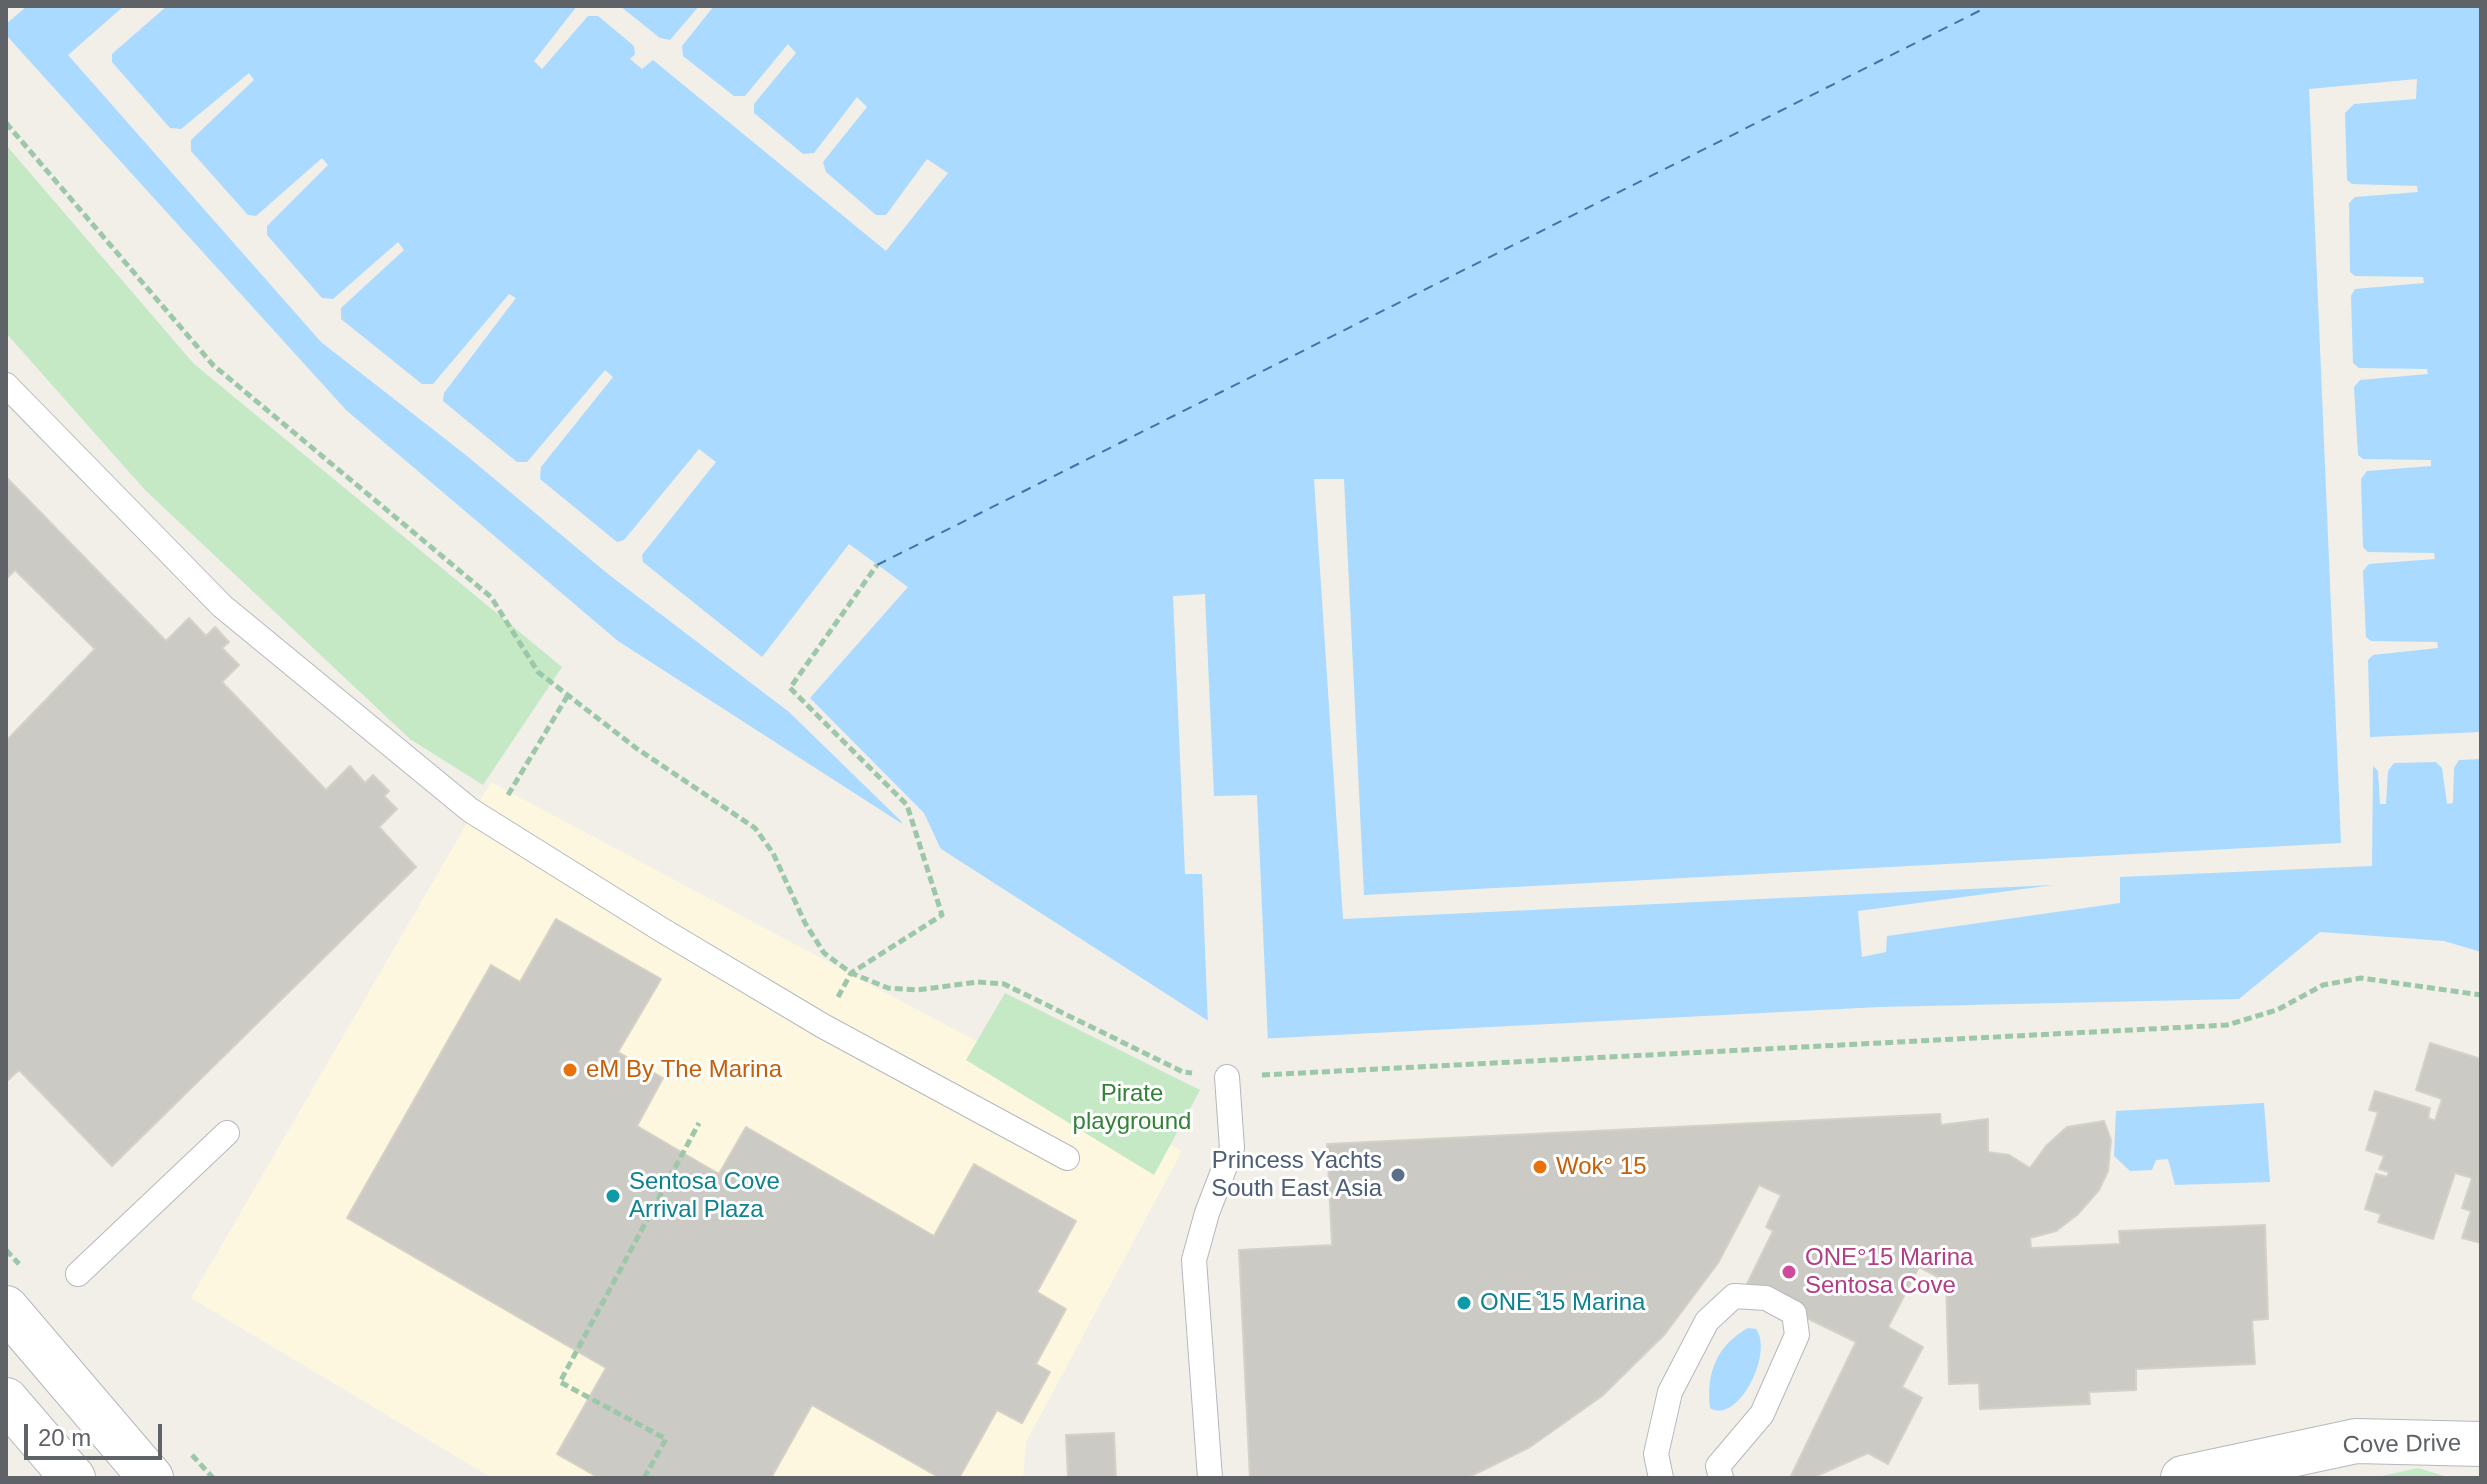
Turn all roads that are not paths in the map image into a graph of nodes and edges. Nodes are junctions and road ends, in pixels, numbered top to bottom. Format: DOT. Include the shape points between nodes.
graph roads {
  1 [pos="6,385"];
  2 [pos="1227,1077"];
  3 [pos="227,1133"];
  4 [pos="1067,1158"];
  5 [pos="78,1274"];
  6 [pos="6,1308"];
  7 [pos="6,1400"];
  8 [pos="2481,1444"];
  9 [pos="73,1478"];
  10 [pos="151,1478"];
  11 [pos="1210,1478"];
  12 [pos="1661,1478"];
  13 [pos="1721,1478"];
  14 [pos="2183,1478"];
  1 -- 4 [label="lane" via="222,606 470,810 823,1026"];
  2 -- 11 [label="lane" via="1232,1148 1194,1260"];
  3 -- 5 [label="lane"];
  6 -- 10 [label="street"];
  7 -- 9 [label="street"];
  8 -- 14 [label="street, Cove Drive" via="2356,1441"];
  12 -- 13 [label="lane" via="1656,1454 1670,1392 1707,1321 1734,1296 1766,1298 1794,1313 1797,1335 1762,1414 1718,1466"];
}
